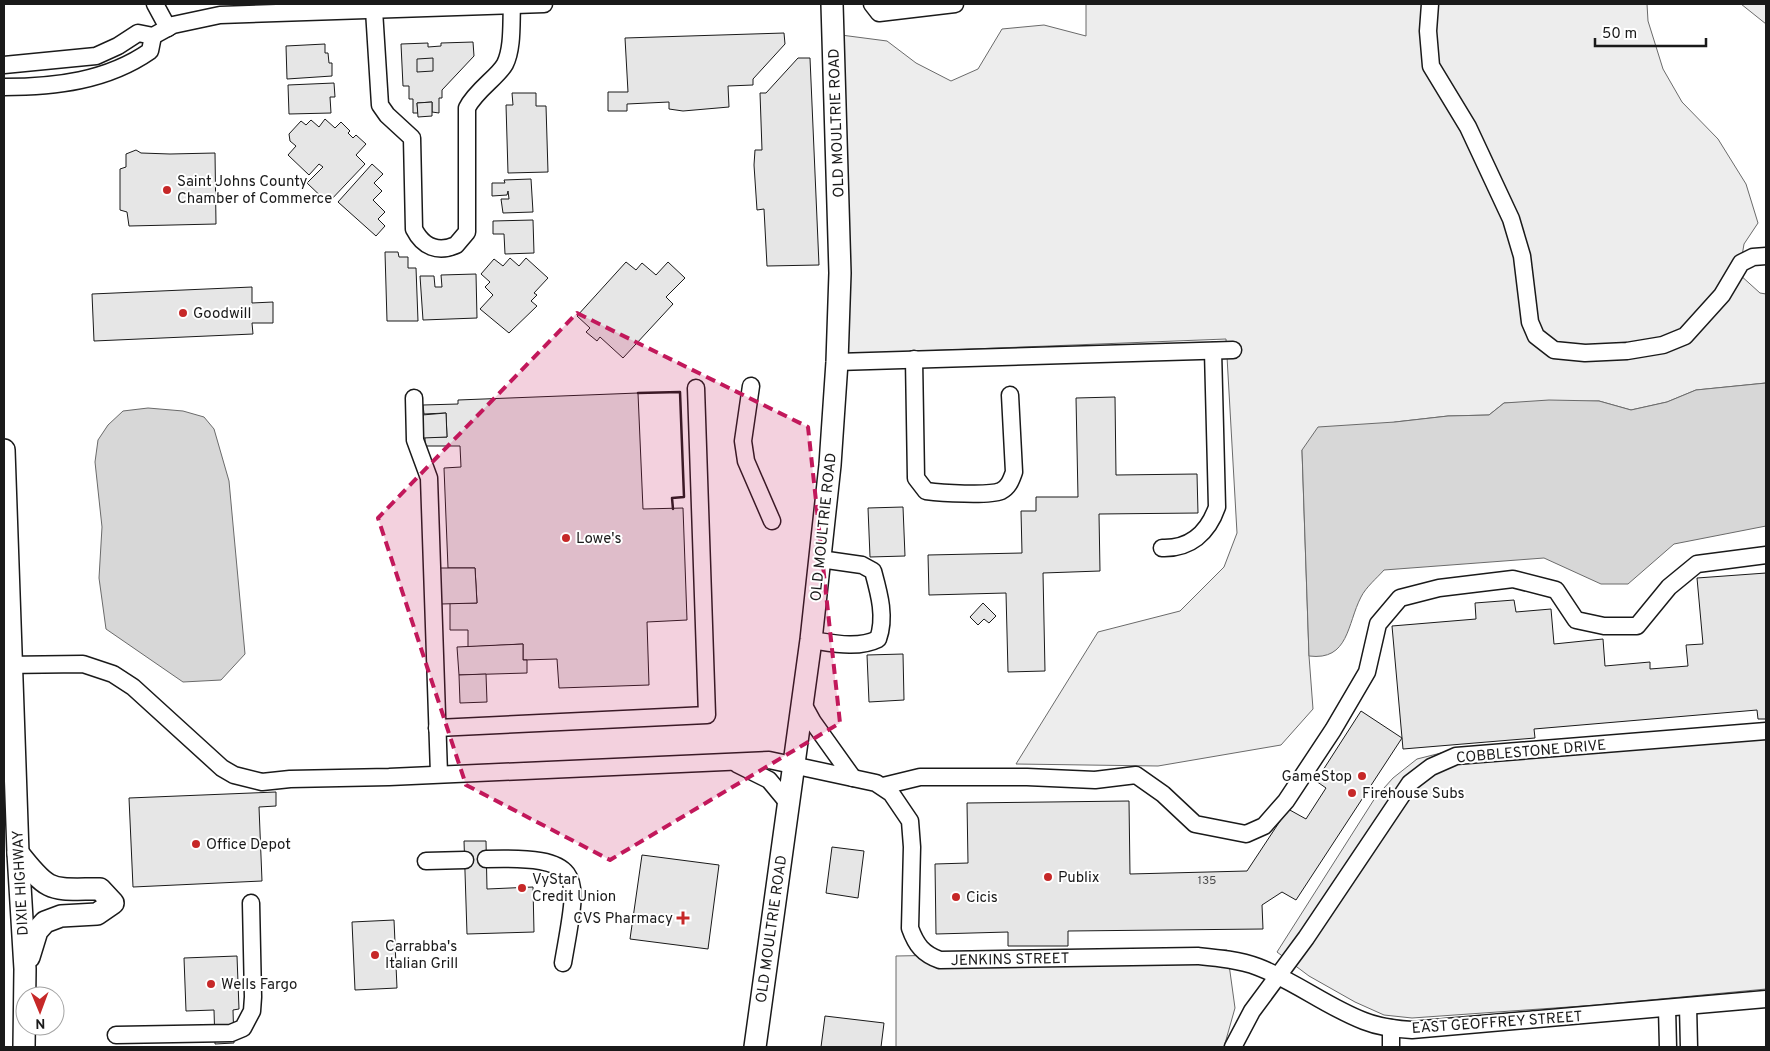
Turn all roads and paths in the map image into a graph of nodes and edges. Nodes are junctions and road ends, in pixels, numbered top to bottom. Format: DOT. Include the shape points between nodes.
graph roads {
  1 [pos="155,4"];
  2 [pos="522,4"];
  3 [pos="544,4"];
  4 [pos="832,4"];
  5 [pos="872,4"];
  6 [pos="955,4"];
  7 [pos="1430,4"];
  8 [pos="356,7"];
  9 [pos="374,10"];
  10 [pos="204,11"];
  11 [pos="160,32"];
  12 [pos="4,64"];
  13 [pos="4,87"];
  14 [pos="1766,256"];
  15 [pos="1233,350"];
  16 [pos="1213,351"];
  17 [pos="914,359"];
  18 [pos="837,362"];
  19 [pos="751,386"];
  20 [pos="696,388"];
  21 [pos="1010,395"];
  22 [pos="414,398"];
  23 [pos="4,450"];
  24 [pos="772,521"];
  25 [pos="1162,548"];
  26 [pos="1766,555"];
  27 [pos="820,559"];
  28 [pos="811,640"];
  29 [pos="8,665"];
  30 [pos="802,702"];
  31 [pos="437,728"];
  32 [pos="1766,731"];
  33 [pos="733,762"];
  34 [pos="793,765"];
  35 [pos="439,774"];
  36 [pos="853,778"];
  37 [pos="883,786"];
  38 [pos="788,803"];
  39 [pos="18,853"];
  40 [pos="486,859"];
  41 [pos="465,860"];
  42 [pos="426,861"];
  43 [pos="251,903"];
  44 [pos="563,964"];
  45 [pos="25,969"];
  46 [pos="1278,976"];
  47 [pos="25,986"];
  48 [pos="1766,999"];
  49 [pos="1688,1006"];
  50 [pos="1667,1008"];
  51 [pos="1391,1028"];
  52 [pos="116,1035"];
  53 [pos="755,1047"];
  54 [pos="1233,1047"];
  55 [pos="1391,1047"];
  56 [pos="1668,1047"];
  57 [pos="1690,1047"];
  1 -- 11 [label="street"];
  2 -- 3 [label="street"];
  2 -- 9 [label="street"];
  2 -- 9 [label="street" via="505,64 473,96 467,108 467,232 456,245 448,248 429,246 422,242 414,229 412,138 380,105"];
  4 -- 18 [label="main road, OLD MOULTRIE ROAD" via="840,273"];
  5 -- 6 [label="street" via="879,13"];
  7 -- 14 [label="street" via="1431,66 1468,127 1511,219 1522,256 1530,322 1536,336 1554,350 1585,353 1627,351 1664,345 1685,336 1722,295 1741,263"];
  8 -- 9 [label="street"];
  8 -- 10 [label="street" via="220,15"];
  10 -- 11 [label="street"];
  11 -- 12 [label="street" via="138,33 96,56"];
  11 -- 13 [label="street" via="150,52 98,78"];
  15 -- 16 [label="street"];
  16 -- 17 [label="street"];
  16 -- 25 [label="street" via="1217,507 1212,521 1197,538 1184,546"];
  17 -- 18 [label="street"];
  17 -- 21 [label="street" via="916,478 926,491 988,493 1000,491 1011,483 1014,472"];
  18 -- 27 [label="main road, OLD MOULTRIE ROAD"];
  19 -- 24 [label="street" via="743,441 746,461"];
  20 -- 31 [label="street" via="707,715"];
  22 -- 31 [label="street" via="415,440 429,478"];
  23 -- 29 [label="main road, DIXIE HIGHWAY"];
  26 -- 37 [label="street" via="1697,564 1669,587 1637,626 1604,626 1576,620 1556,590 1513,579 1439,588 1400,598 1378,624 1367,672 1333,730 1286,802 1264,826 1246,834 1195,824 1164,794 1136,775 1095,780 920,777"];
  27 -- 28 [label="main road, OLD MOULTRIE ROAD"];
  27 -- 28 [label="street" via="862,565 873,571 882,628 878,639 870,643"];
  28 -- 30 [label="main road, OLD MOULTRIE ROAD"];
  29 -- 35 [label="street" via="82,664 113,674 133,687 222,768 248,780 276,782"];
  29 -- 39 [label="main road, DIXIE HIGHWAY"];
  30 -- 34 [label="main road, OLD MOULTRIE ROAD"];
  30 -- 36 [label="street" via="812,722"];
  31 -- 35 [label="street"];
  32 -- 46 [label="street, COBBLESTONE DRIVE" via="1456,756 1431,767 1410,782"];
  33 -- 34 [label="street" via="769,760"];
  33 -- 35 [label="street"];
  33 -- 38 [label="street" via="769,780"];
  34 -- 36 [label="street"];
  34 -- 38 [label="main road, OLD MOULTRIE ROAD"];
  36 -- 37 [label="street"];
  37 -- 46 [label="street, JENKINS STREET" via="902,806 910,821 910,928 914,940 929,956 940,960 1198,956 1230,960"];
  38 -- 53 [label="main road, OLD MOULTRIE ROAD"];
  39 -- 45 [label="main road, DIXIE HIGHWAY"];
  39 -- 45 [label="main road" via="49,886 100,889 112,903 97,914 61,916 45,922 37,931"];
  40 -- 44 [label="street" via="527,858 551,863 567,871 573,882 573,903"];
  41 -- 42 [label="street"];
  43 -- 52 [label="street" via="253,998 252,1011 243,1028 232,1033"];
  45 -- 47 [label="main road, DIXIE HIGHWAY"];
  46 -- 51 [label="street, EAST GEOFFREY STREET" via="1363,1020"];
  46 -- 54 [label="street, COBBLESTONE DRIVE" via="1252,1011"];
  48 -- 49 [label="street, EAST GEOFFREY STREET"];
  49 -- 50 [label="street, EAST GEOFFREY STREET"];
  49 -- 57 [label="street"];
  50 -- 51 [label="street, EAST GEOFFREY STREET" via="1434,1029"];
  50 -- 56 [label="street"];
  51 -- 55 [label="street"];
}
